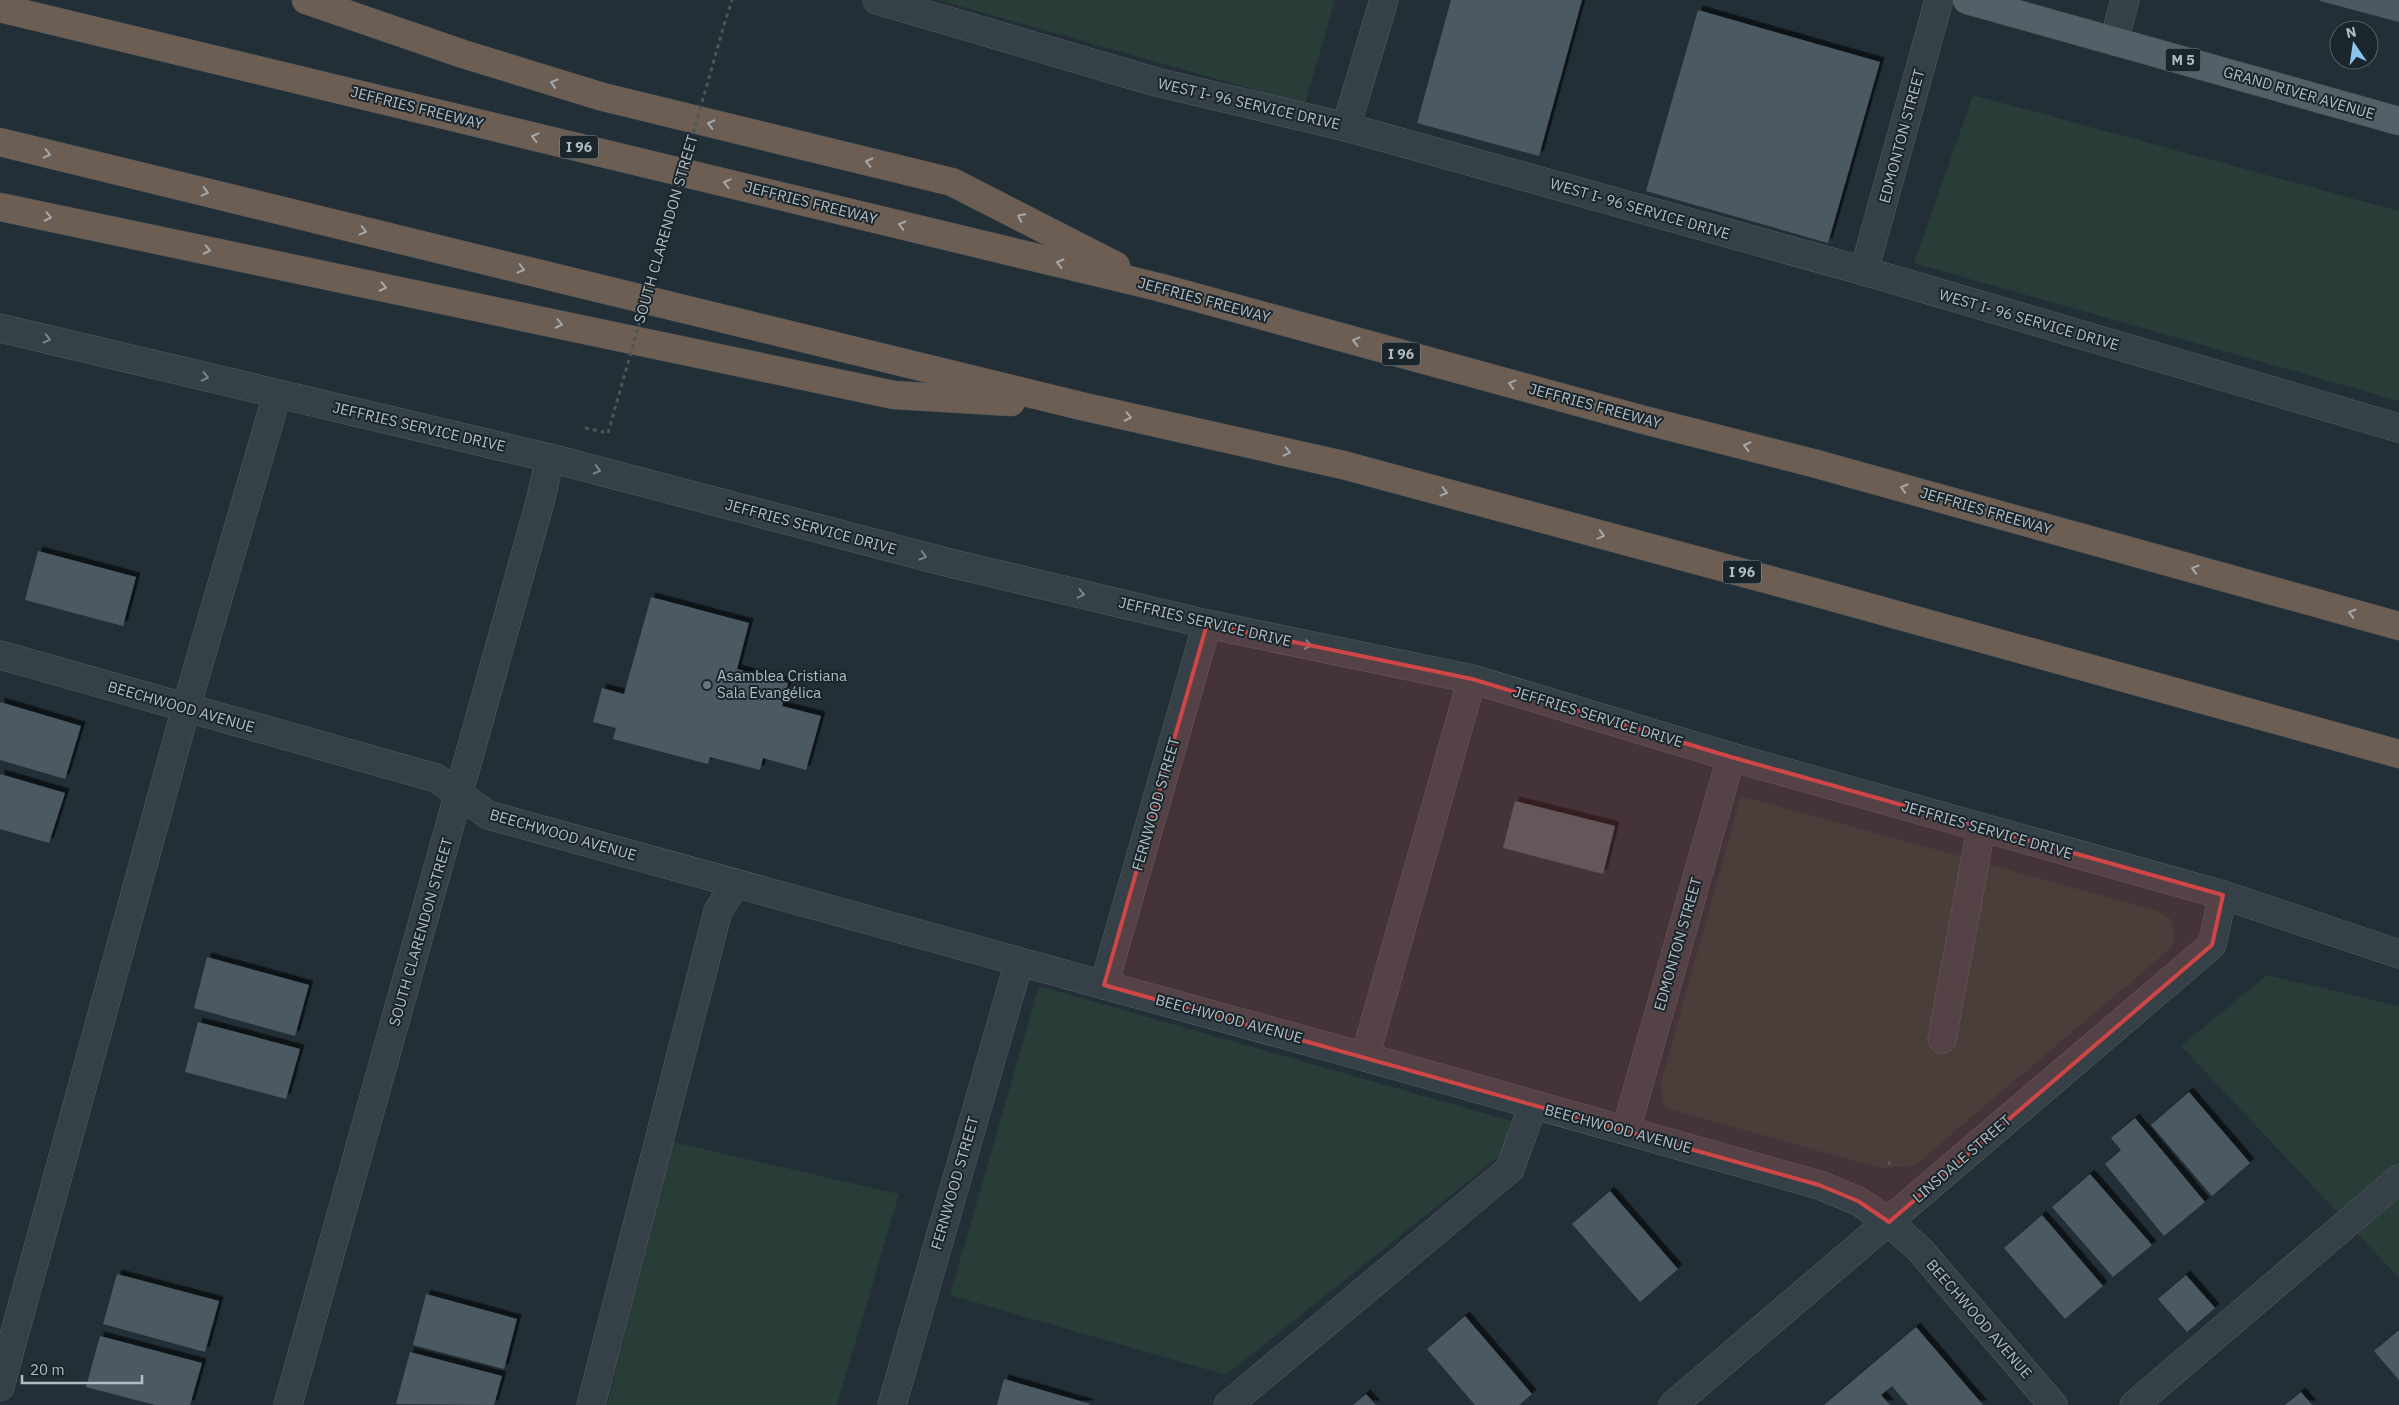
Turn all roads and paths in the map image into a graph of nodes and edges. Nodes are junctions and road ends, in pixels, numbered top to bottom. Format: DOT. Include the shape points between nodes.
graph roads {
  1 [pos="306,0"];
  2 [pos="732,0"];
  3 [pos="877,0"];
  4 [pos="1384,0"];
  5 [pos="1939,0"];
  6 [pos="1967,0"];
  7 [pos="2125,0"];
  8 [pos="2006,5"];
  9 [pos="0,8"];
  10 [pos="2114,41"];
  11 [pos="2399,121"];
  12 [pos="1346,127"];
  13 [pos="0,142"];
  14 [pos="0,207"];
  15 [pos="1864,271"];
  16 [pos="1158,287"];
  17 [pos="0,328"];
  18 [pos="277,395"];
  19 [pos="1081,406"];
  20 [pos="2399,428"];
  21 [pos="608,433"];
  22 [pos="550,458"];
  23 [pos="1207,624"];
  24 [pos="2399,626"];
  25 [pos="0,655"];
  26 [pos="1472,679"];
  27 [pos="186,708"];
  28 [pos="2399,754"];
  29 [pos="1731,757"];
  30 [pos="459,796"];
  31 [pos="1981,828"];
  32 [pos="736,883"];
  33 [pos="2223,895"];
  34 [pos="2399,954"];
  35 [pos="1018,962"];
  36 [pos="1104,985"];
  37 [pos="1942,1039"];
  38 [pos="1364,1056"];
  39 [pos="1533,1105"];
  40 [pos="1626,1130"];
  41 [pos="1890,1158"];
  42 [pos="1889,1165"];
  43 [pos="2399,1179"];
  44 [pos="1889,1222"];
  45 [pos="0,1387"];
  46 [pos="288,1405"];
  47 [pos="591,1405"];
  48 [pos="892,1405"];
  49 [pos="1228,1405"];
  50 [pos="1673,1405"];
  51 [pos="2053,1405"];
  52 [pos="2134,1405"];
  16 -- 1 [label="highway, one-way" via="952,182 603,98"];
  2 -- 21 [label="path, SOUTH CLARENDON STREET, bridge"];
  3 -- 12 [label="street, WEST I- 96 SERVICE DRIVE" via="1156,82"];
  4 -- 12 [label="street"];
  5 -- 15 [label="street, EDMONTON STREET"];
  6 -- 8 [label="main road, GRAND RIVER AVENUE / M 5"];
  7 -- 10 [label="street"];
  8 -- 10 [label="main road, GRAND RIVER AVENUE / M 5"];
  16 -- 9 [label="highway, JEFFRIES FREEWAY / I 96, one-way"];
  10 -- 11 [label="main road, GRAND RIVER AVENUE / M 5"];
  12 -- 15 [label="street, WEST I- 96 SERVICE DRIVE"];
  13 -- 19 [label="highway, I 96, one-way"];
  14 -- 19 [label="highway, one-way" via="894,395"];
  15 -- 20 [label="street, WEST I- 96 SERVICE DRIVE"];
  24 -- 16 [label="highway, JEFFRIES FREEWAY / I 96, one-way" via="1813,463"];
  17 -- 18 [label="street, JEFFRIES SERVICE DRIVE, one-way"];
  18 -- 22 [label="street, JEFFRIES SERVICE DRIVE"];
  18 -- 27 [label="street"];
  19 -- 28 [label="highway, I 96, one-way" via="1343,465 1824,594"];
  22 -- 23 [label="street, JEFFRIES SERVICE DRIVE, one-way" via="946,562"];
  22 -- 30 [label="street, SOUTH CLARENDON STREET"];
  23 -- 26 [label="street, JEFFRIES SERVICE DRIVE, one-way"];
  23 -- 36 [label="street, FERNWOOD STREET"];
  25 -- 27 [label="street, BEECHWOOD AVENUE"];
  26 -- 29 [label="street, JEFFRIES SERVICE DRIVE"];
  26 -- 38 [label="street"];
  27 -- 30 [label="street, BEECHWOOD AVENUE" via="436,778"];
  27 -- 45 [label="street"];
  29 -- 31 [label="street, JEFFRIES SERVICE DRIVE"];
  29 -- 40 [label="street, EDMONTON STREET"];
  30 -- 32 [label="street, BEECHWOOD AVENUE" via="488,815"];
  30 -- 46 [label="street, SOUTH CLARENDON STREET"];
  31 -- 33 [label="street, JEFFRIES SERVICE DRIVE"];
  31 -- 37 [label="street"];
  32 -- 35 [label="street, BEECHWOOD AVENUE"];
  32 -- 47 [label="street" via="718,911"];
  33 -- 34 [label="street, JEFFRIES SERVICE DRIVE"];
  33 -- 44 [label="street, LINSDALE STREET" via="2212,945"];
  35 -- 36 [label="street, BEECHWOOD AVENUE"];
  35 -- 48 [label="street, FERNWOOD STREET"];
  36 -- 38 [label="street, BEECHWOOD AVENUE"];
  38 -- 39 [label="street, BEECHWOOD AVENUE"];
  39 -- 40 [label="street, BEECHWOOD AVENUE"];
  39 -- 49 [label="street" via="1510,1169"];
  40 -- 44 [label="street, BEECHWOOD AVENUE" via="1819,1185 1858,1202"];
  41 -- 42 [label="path"];
  43 -- 52 [label="street"];
  44 -- 50 [label="street, LINSDALE STREET"];
  44 -- 51 [label="street, BEECHWOOD AVENUE" via="1920,1250"];
}
